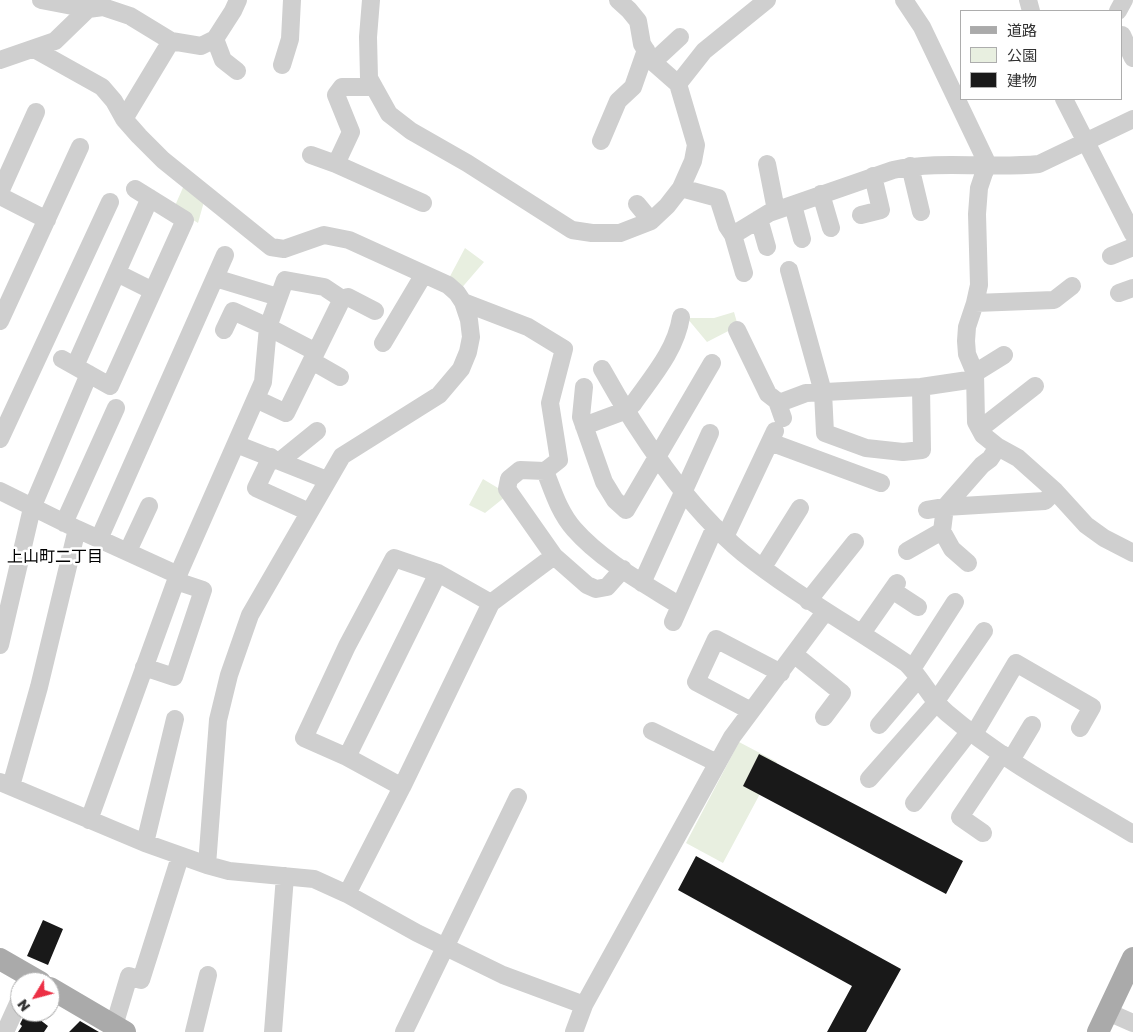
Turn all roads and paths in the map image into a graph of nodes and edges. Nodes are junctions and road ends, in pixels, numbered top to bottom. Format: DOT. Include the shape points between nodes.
graph roads {
  1 [pos="41,0"];
  2 [pos="238,0"];
  3 [pos="292,0"];
  4 [pos="370,0"];
  5 [pos="618,0"];
  6 [pos="767,0"];
  7 [pos="904,0"];
  8 [pos="88,9"];
  9 [pos="680,37"];
  10 [pos="1123,37"];
  11 [pos="215,39"];
  12 [pos="171,41"];
  13 [pos="34,50"];
  14 [pos="649,56"];
  15 [pos="1133,58"];
  16 [pos="0,60"];
  17 [pos="282,65"];
  18 [pos="237,71"];
  19 [pos="678,84"];
  20 [pos="374,87"];
  21 [pos="1064,100"];
  22 [pos="36,112"];
  23 [pos="1133,118"];
  24 [pos="124,119"];
  25 [pos="601,141"];
  26 [pos="1085,141"];
  27 [pos="80,147"];
  28 [pos="311,155"];
  29 [pos="336,164"];
  30 [pos="767,164"];
  31 [pos="988,165"];
  32 [pos="910,166"];
  33 [pos="873,176"];
  34 [pos="681,188"];
  35 [pos="0,192"];
  36 [pos="821,194"];
  37 [pos="0,196"];
  38 [pos="110,202"];
  39 [pos="423,203"];
  40 [pos="637,204"];
  41 [pos="793,205"];
  42 [pos="1127,208"];
  43 [pos="776,210"];
  44 [pos="921,212"];
  45 [pos="861,214"];
  46 [pos="759,219"];
  47 [pos="47,220"];
  48 [pos="650,222"];
  49 [pos="831,228"];
  50 [pos="1133,234"];
  51 [pos="733,235"];
  52 [pos="802,239"];
  53 [pos="1133,247"];
  54 [pos="767,248"];
  55 [pos="226,255"];
  56 [pos="1112,256"];
  57 [pos="789,270"];
  58 [pos="117,273"];
  59 [pos="744,273"];
  60 [pos="424,274"];
  61 [pos="216,278"];
  62 [pos="1072,286"];
  63 [pos="153,291"];
  64 [pos="278,297"];
  65 [pos="342,299"];
  66 [pos="463,302"];
  67 [pos="975,303"];
  68 [pos="375,311"];
  69 [pos="682,318"];
  70 [pos="0,321"];
  71 [pos="268,327"];
  72 [pos="224,330"];
  73 [pos="737,330"];
  74 [pos="383,343"];
  75 [pos="1004,355"];
  76 [pos="314,357"];
  77 [pos="712,363"];
  78 [pos="75,367"];
  79 [pos="602,370"];
  80 [pos="340,376"];
  81 [pos="975,376"];
  82 [pos="1035,386"];
  83 [pos="584,387"];
  84 [pos="921,387"];
  85 [pos="823,392"];
  86 [pos="256,399"];
  87 [pos="777,401"];
  88 [pos="116,408"];
  89 [pos="627,410"];
  90 [pos="584,426"];
  91 [pos="980,429"];
  92 [pos="776,430"];
  93 [pos="317,431"];
  94 [pos="710,433"];
  95 [pos="0,439"];
  96 [pos="236,444"];
  97 [pos="998,447"];
  98 [pos="657,455"];
  99 [pos="275,459"];
  100 [pos="545,471"];
  101 [pos="327,480"];
  102 [pos="881,483"];
  103 [pos="0,491"];
  104 [pos="684,491"];
  105 [pos="1055,491"];
  106 [pos="148,506"];
  107 [pos="945,507"];
  108 [pos="32,508"];
  109 [pos="800,508"];
  110 [pos="927,510"];
  111 [pos="309,512"];
  112 [pos="70,526"];
  113 [pos="942,531"];
  114 [pos="720,532"];
  115 [pos="99,539"];
  116 [pos="855,542"];
  117 [pos="1131,547"];
  118 [pos="128,551"];
  119 [pos="907,551"];
  120 [pos="554,556"];
  121 [pos="968,563"];
  122 [pos="763,567"];
  123 [pos="623,569"];
  124 [pos="438,574"];
  125 [pos="177,578"];
  126 [pos="642,583"];
  127 [pos="808,601"];
  128 [pos="955,602"];
  129 [pos="491,603"];
  130 [pos="918,606"];
  131 [pos="826,612"];
  132 [pos="984,631"];
  133 [pos="862,633"];
  134 [pos="0,645"];
  135 [pos="794,654"];
  136 [pos="144,667"];
  137 [pos="781,673"];
  138 [pos="915,674"];
  139 [pos="936,702"];
  140 [pos="751,710"];
  141 [pos="824,717"];
  142 [pos="175,719"];
  143 [pos="879,725"];
  144 [pos="1032,725"];
  145 [pos="1080,728"];
  146 [pos="652,731"];
  147 [pos="972,733"];
  148 [pos="347,757"];
  149 [pos="1007,757"];
  150 [pos="717,763"];
  151 [pos="869,779"];
  152 [pos="6,784"];
  153 [pos="402,787"];
  154 [pos="518,797"];
  155 [pos="914,803"];
  156 [pos="89,820"];
  157 [pos="983,833"];
  158 [pos="1133,834"];
  159 [pos="145,843"];
  160 [pos="180,857"];
  161 [pos="207,865"];
  162 [pos="285,876"];
  163 [pos="347,894"];
  164 [pos="445,947"];
  165 [pos="279,958"];
  166 [pos="0,959"];
  167 [pos="1131,966"];
  168 [pos="20,972"];
  169 [pos="208,975"];
  170 [pos="60,994"];
  171 [pos="584,1005"];
  172 [pos="1108,1012"];
  173 [pos="1133,1023"];
  174 [pos="119,1029"];
  175 [pos="194,1032"];
  176 [pos="263,1032"];
  177 [pos="273,1032"];
  178 [pos="404,1032"];
  179 [pos="574,1032"];
  180 [pos="1098,1032"];
  1 -- 8 [label="street"];
  2 -- 11 [label="street"];
  3 -- 17 [label="street" via="290,39"];
  4 -- 20 [label="street" via="369,78"];
  5 -- 14 [label="street" via="638,21 642,44"];
  6 -- 19 [label="street" via="704,50"];
  7 -- 31 [label="street" via="922,27"];
  8 -- 12 [label="street" via="103,7 130,16"];
  8 -- 13 [label="street" via="55,42"];
  9 -- 14 [label="street"];
  10 -- 15 [label="street"];
  11 -- 12 [label="street" via="201,46"];
  11 -- 18 [label="street" via="223,60"];
  12 -- 24 [label="street"];
  13 -- 16 [label="street"];
  13 -- 24 [label="street" via="102,87"];
  14 -- 19 [label="street"];
  14 -- 25 [label="street" via="632,87 618,102"];
  19 -- 34 [label="street" via="696,145"];
  20 -- 29 [label="street" via="342,87 336,95 351,132"];
  20 -- 48 [label="street" via="389,114 411,131 572,230 620,233"];
  21 -- 26 [label="street"];
  22 -- 35 [label="street"];
  23 -- 26 [label="street"];
  24 -- 60 [label="street" via="164,160 271,247 284,249 324,235 349,240"];
  26 -- 31 [label="street" via="1039,164"];
  26 -- 42 [label="street"];
  27 -- 47 [label="street"];
  28 -- 29 [label="street"];
  29 -- 39 [label="street"];
  30 -- 43 [label="street"];
  31 -- 32 [label="street"];
  31 -- 67 [label="street" via="979,188"];
  32 -- 33 [label="street"];
  32 -- 44 [label="street"];
  33 -- 36 [label="street"];
  33 -- 45 [label="street" via="881,210"];
  34 -- 48 [label="street"];
  34 -- 51 [label="street" via="718,198"];
  36 -- 41 [label="street"];
  36 -- 49 [label="street"];
  37 -- 47 [label="street"];
  38 -- 95 [label="street"];
  40 -- 48 [label="street"];
  41 -- 43 [label="street"];
  41 -- 52 [label="street"];
  42 -- 50 [label="street"];
  43 -- 46 [label="street"];
  46 -- 51 [label="street"];
  46 -- 54 [label="street"];
  47 -- 70 [label="street"];
  51 -- 59 [label="street"];
  53 -- 56 [label="street"];
  55 -- 61 [label="street"];
  57 -- 85 [label="street"];
  58 -- 63 [label="street"];
  58 -- 63 [label="street" via="143,194 185,220"];
  58 -- 78 [label="street"];
  60 -- 66 [label="street" via="448,285"];
  60 -- 74 [label="street"];
  61 -- 64 [label="street"];
  61 -- 115 [label="street"];
  62 -- 67 [label="street" via="1054,300"];
  63 -- 78 [label="street" via="110,386"];
  64 -- 65 [label="street" via="285,280 324,287"];
  64 -- 71 [label="street"];
  65 -- 68 [label="street" via="348,297"];
  65 -- 76 [label="street"];
  66 -- 100 [label="street" via="528,327 564,349 550,403 559,460"];
  66 -- 101 [label="street" via="471,337 461,369 448,387 342,456"];
  67 -- 81 [label="street" via="966,341"];
  69 -- 89 [label="street" via="673,344"];
  71 -- 72 [label="street" via="233,311"];
  71 -- 76 [label="street"];
  71 -- 86 [label="street" via="263,382"];
  73 -- 87 [label="street" via="768,394"];
  75 -- 81 [label="street"];
  76 -- 80 [label="street"];
  76 -- 86 [label="street" via="286,413"];
  77 -- 98 [label="street"];
  78 -- 108 [label="street"];
  79 -- 89 [label="street"];
  81 -- 84 [label="street"];
  81 -- 91 [label="street" via="975,413"];
  82 -- 91 [label="street"];
  83 -- 90 [label="street" via="581,417"];
  84 -- 85 [label="street"];
  84 -- 85 [label="street" via="922,450 903,452 866,448 825,433"];
  85 -- 87 [label="street"];
  86 -- 96 [label="street"];
  87 -- 92 [label="street"];
  88 -- 112 [label="street"];
  89 -- 90 [label="street"];
  89 -- 98 [label="street"];
  90 -- 98 [label="street" via="604,482 626,510"];
  91 -- 97 [label="street"];
  92 -- 102 [label="street"];
  92 -- 114 [label="street"];
  93 -- 99 [label="street"];
  94 -- 104 [label="street"];
  96 -- 99 [label="street"];
  96 -- 125 [label="street"];
  97 -- 105 [label="street" via="1018,458"];
  97 -- 107 [label="street"];
  98 -- 104 [label="street"];
  99 -- 101 [label="street"];
  99 -- 111 [label="street" via="256,488"];
  100 -- 120 [label="street" via="520,470 509,479 507,489"];
  100 -- 123 [label="street" via="558,506 573,528 592,547"];
  101 -- 111 [label="street"];
  103 -- 108 [label="street"];
  104 -- 114 [label="street"];
  104 -- 126 [label="street"];
  105 -- 107 [label="street" via="1045,501"];
  105 -- 117 [label="street" via="1086,525 1104,538"];
  106 -- 118 [label="street"];
  107 -- 110 [label="street"];
  107 -- 113 [label="street"];
  108 -- 112 [label="street"];
  108 -- 134 [label="street"];
  109 -- 122 [label="street"];
  111 -- 161 [label="street" via="250,615 229,675 218,720"];
  112 -- 115 [label="street"];
  112 -- 152 [label="street" via="39,687"];
  113 -- 119 [label="street"];
  113 -- 121 [label="street" via="952,549"];
  114 -- 122 [label="street"];
  114 -- 126 [label="street" via="676,614"];
  115 -- 118 [label="street"];
  116 -- 127 [label="street"];
  118 -- 125 [label="street"];
  120 -- 123 [label="street" via="596,590 607,587"];
  120 -- 129 [label="street"];
  122 -- 127 [label="street"];
  123 -- 126 [label="street"];
  124 -- 129 [label="street"];
  124 -- 148 [label="street"];
  124 -- 148 [label="street" via="394,558 347,646 304,738"];
  125 -- 136 [label="street"];
  125 -- 136 [label="street" via="203,590 174,677"];
  127 -- 131 [label="street"];
  128 -- 138 [label="street"];
  129 -- 153 [label="street"];
  130 -- 133 [label="street" via="894,587"];
  131 -- 133 [label="street"];
  131 -- 135 [label="street"];
  132 -- 139 [label="street"];
  133 -- 138 [label="street"];
  135 -- 137 [label="street"];
  135 -- 141 [label="street" via="842,693"];
  136 -- 156 [label="street"];
  137 -- 140 [label="street"];
  137 -- 140 [label="street" via="716,639 696,682"];
  138 -- 139 [label="street"];
  138 -- 143 [label="street"];
  139 -- 147 [label="street"];
  139 -- 151 [label="street"];
  140 -- 150 [label="street"];
  142 -- 159 [label="street"];
  144 -- 149 [label="street"];
  145 -- 147 [label="street" via="1092,707 1016,663"];
  146 -- 150 [label="street"];
  147 -- 149 [label="street"];
  147 -- 155 [label="street"];
  148 -- 153 [label="street"];
  149 -- 157 [label="street" via="960,817"];
  149 -- 158 [label="street"];
  150 -- 171 [label="street"];
  152 -- 156 [label="street"];
  153 -- 163 [label="street"];
  154 -- 164 [label="street"];
  156 -- 159 [label="street"];
  159 -- 160 [label="street"];
  160 -- 161 [label="street"];
  160 -- 174 [label="street" via="141,980 129,976"];
  161 -- 162 [label="street" via="229,871"];
  162 -- 163 [label="street" via="314,879"];
  162 -- 165 [label="street"];
  163 -- 164 [label="street"];
  164 -- 171 [label="street" via="503,975"];
  164 -- 178 [label="street"];
  165 -- 176 [label="street" via="272,969"];
  165 -- 177 [label="street"];
  166 -- 168 [label="main road"];
  167 -- 172 [label="main road"];
  169 -- 175 [label="street"];
  170 -- 174 [label="main road"];
  171 -- 179 [label="street"];
  172 -- 173 [label="street"];
  172 -- 180 [label="main road"];
}
